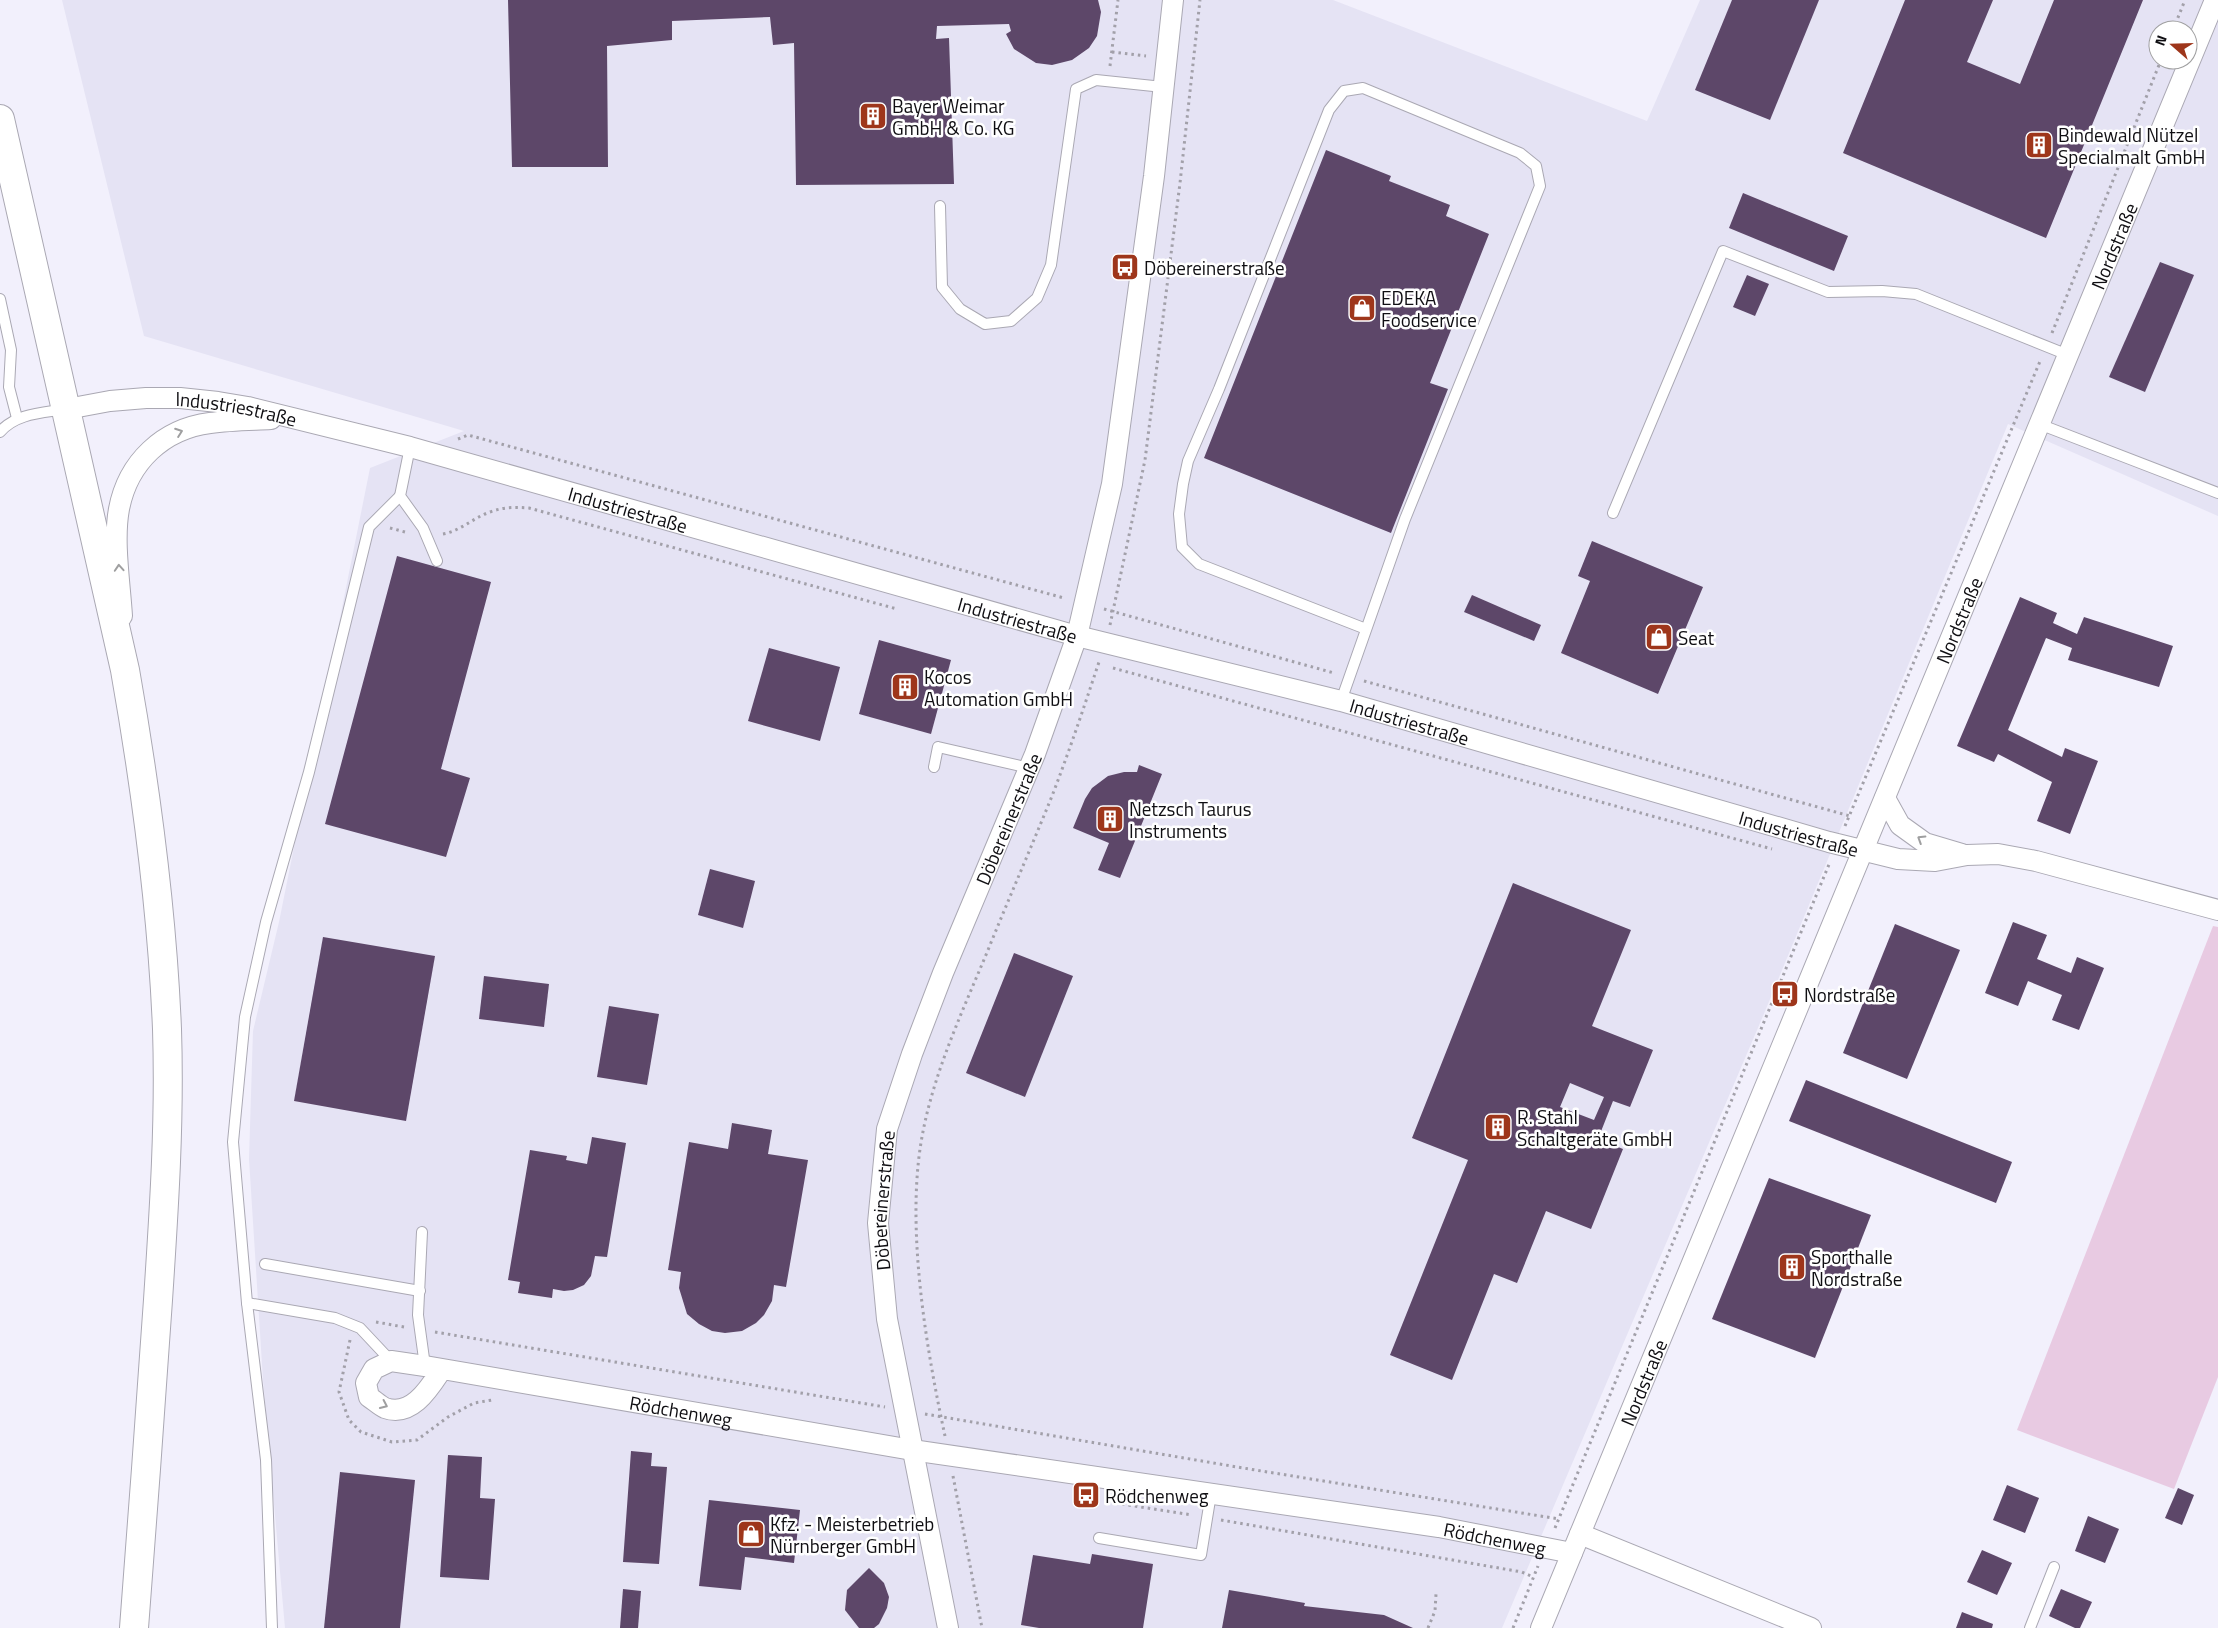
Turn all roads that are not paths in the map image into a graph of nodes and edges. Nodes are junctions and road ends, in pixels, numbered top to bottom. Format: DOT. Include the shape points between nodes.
graph roads {
  1 [pos="1173,0"];
  2 [pos="2217,0"];
  3 [pos="1163,87"];
  4 [pos="0,119"];
  5 [pos="940,206"];
  6 [pos="0,299"];
  7 [pos="2068,356"];
  8 [pos="67,409"];
  9 [pos="17,418"];
  10 [pos="290,418"];
  11 [pos="2039,424"];
  12 [pos="0,432"];
  13 [pos="410,447"];
  14 [pos="2218,493"];
  15 [pos="400,496"];
  16 [pos="1613,512"];
  17 [pos="437,561"];
  18 [pos="1366,629"];
  19 [pos="1077,636"];
  20 [pos="125,670"];
  21 [pos="1340,701"];
  22 [pos="934,767"];
  23 [pos="1029,768"];
  24 [pos="1885,798"];
  25 [pos="1864,850"];
  26 [pos="1967,856"];
  27 [pos="2218,910"];
  28 [pos="422,1232"];
  29 [pos="266,1264"];
  30 [pos="420,1291"];
  31 [pos="247,1303"];
  32 [pos="390,1361"];
  33 [pos="434,1368"];
  34 [pos="912,1450"];
  35 [pos="1211,1494"];
  36 [pos="1580,1534"];
  37 [pos="1099,1538"];
  38 [pos="1572,1553"];
  39 [pos="2054,1567"];
  40 [pos="134,1628"];
  41 [pos="272,1628"];
  42 [pos="948,1628"];
  43 [pos="1541,1628"];
  44 [pos="1811,1628"];
  45 [pos="2030,1628"];
  1 -- 3 [label="street, Döbereinerstraße"];
  2 -- 7 [label="street, Nordstraße"];
  3 -- 5 [label="lane" via="1096,80 1076,89 1051,265 1037,298 1011,321 985,324 960,309 942,287"];
  3 -- 19 [label="street, Döbereinerstraße" via="1112,484"];
  4 -- 8 [label="main road"];
  6 -- 9 [label="lane" via="11,350 9,387"];
  7 -- 11 [label="street, Nordstraße"];
  7 -- 16 [label="lane" via="1916,294 1828,292 1723,251"];
  8 -- 9 [label="lane"];
  8 -- 10 [label="street, Industriestraße" via="110,402 180,398 248,407"];
  8 -- 20 [label="main road"];
  9 -- 12 [label="lane"];
  10 -- 13 [label="street, Industriestraße"];
  20 -- 10 [label="street, one-way" via="117,539 119,509 127,482 138,463 166,436 208,423"];
  11 -- 14 [label="lane"];
  11 -- 24 [label="street, Nordstraße"];
  13 -- 15 [label="lane"];
  13 -- 19 [label="street, Industriestraße"];
  15 -- 17 [label="lane" via="423,528"];
  15 -- 31 [label="lane" via="369,527 308,772 266,922 245,1017 233,1142"];
  18 -- 18 [label="lane" via="1199,564 1182,547 1179,514 1188,462 1220,389 1329,110 1344,91 1363,88 1520,153 1536,166 1540,186 1405,519"];
  18 -- 21 [label="lane"];
  19 -- 21 [label="street, Industriestraße"];
  19 -- 23 [label="street, Döbereinerstraße"];
  20 -- 40 [label="main road" via="156,875 163,957 167,1092 160,1278"];
  21 -- 25 [label="street, Industriestraße"];
  22 -- 23 [label="lane" via="938,747"];
  23 -- 34 [label="street, Döbereinerstraße" via="943,974 887,1128 878,1223 887,1319"];
  24 -- 25 [label="street, Nordstraße"];
  26 -- 24 [label="street, Industriestraße, one-way" via="1925,843 1900,825"];
  25 -- 26 [label="street, Industriestraße" via="1898,859 1934,861"];
  25 -- 36 [label="street, Nordstraße"];
  26 -- 27 [label="street, Industriestraße" via="1998,854 2036,861"];
  28 -- 30 [label="lane"];
  29 -- 30 [label="lane"];
  30 -- 33 [label="lane" via="418,1315"];
  31 -- 32 [label="lane" via="335,1318 360,1328"];
  31 -- 41 [label="lane" via="266,1460"];
  32 -- 33 [label="street, Rödchenweg"];
  32 -- 33 [label="street, one-way" via="374,1369 366,1383 369,1397 386,1408 403,1410 417,1402"];
  33 -- 34 [label="street, Rödchenweg"];
  34 -- 35 [label="street, Rödchenweg"];
  34 -- 42 [label="street, Döbereinerstraße"];
  35 -- 37 [label="lane" via="1201,1555"];
  35 -- 38 [label="street, Rödchenweg" via="1439,1527"];
  36 -- 38 [label="street, Nordstraße"];
  36 -- 44 [label="street"];
  38 -- 43 [label="street, Nordstraße"];
  39 -- 45 [label="lane"];
}
